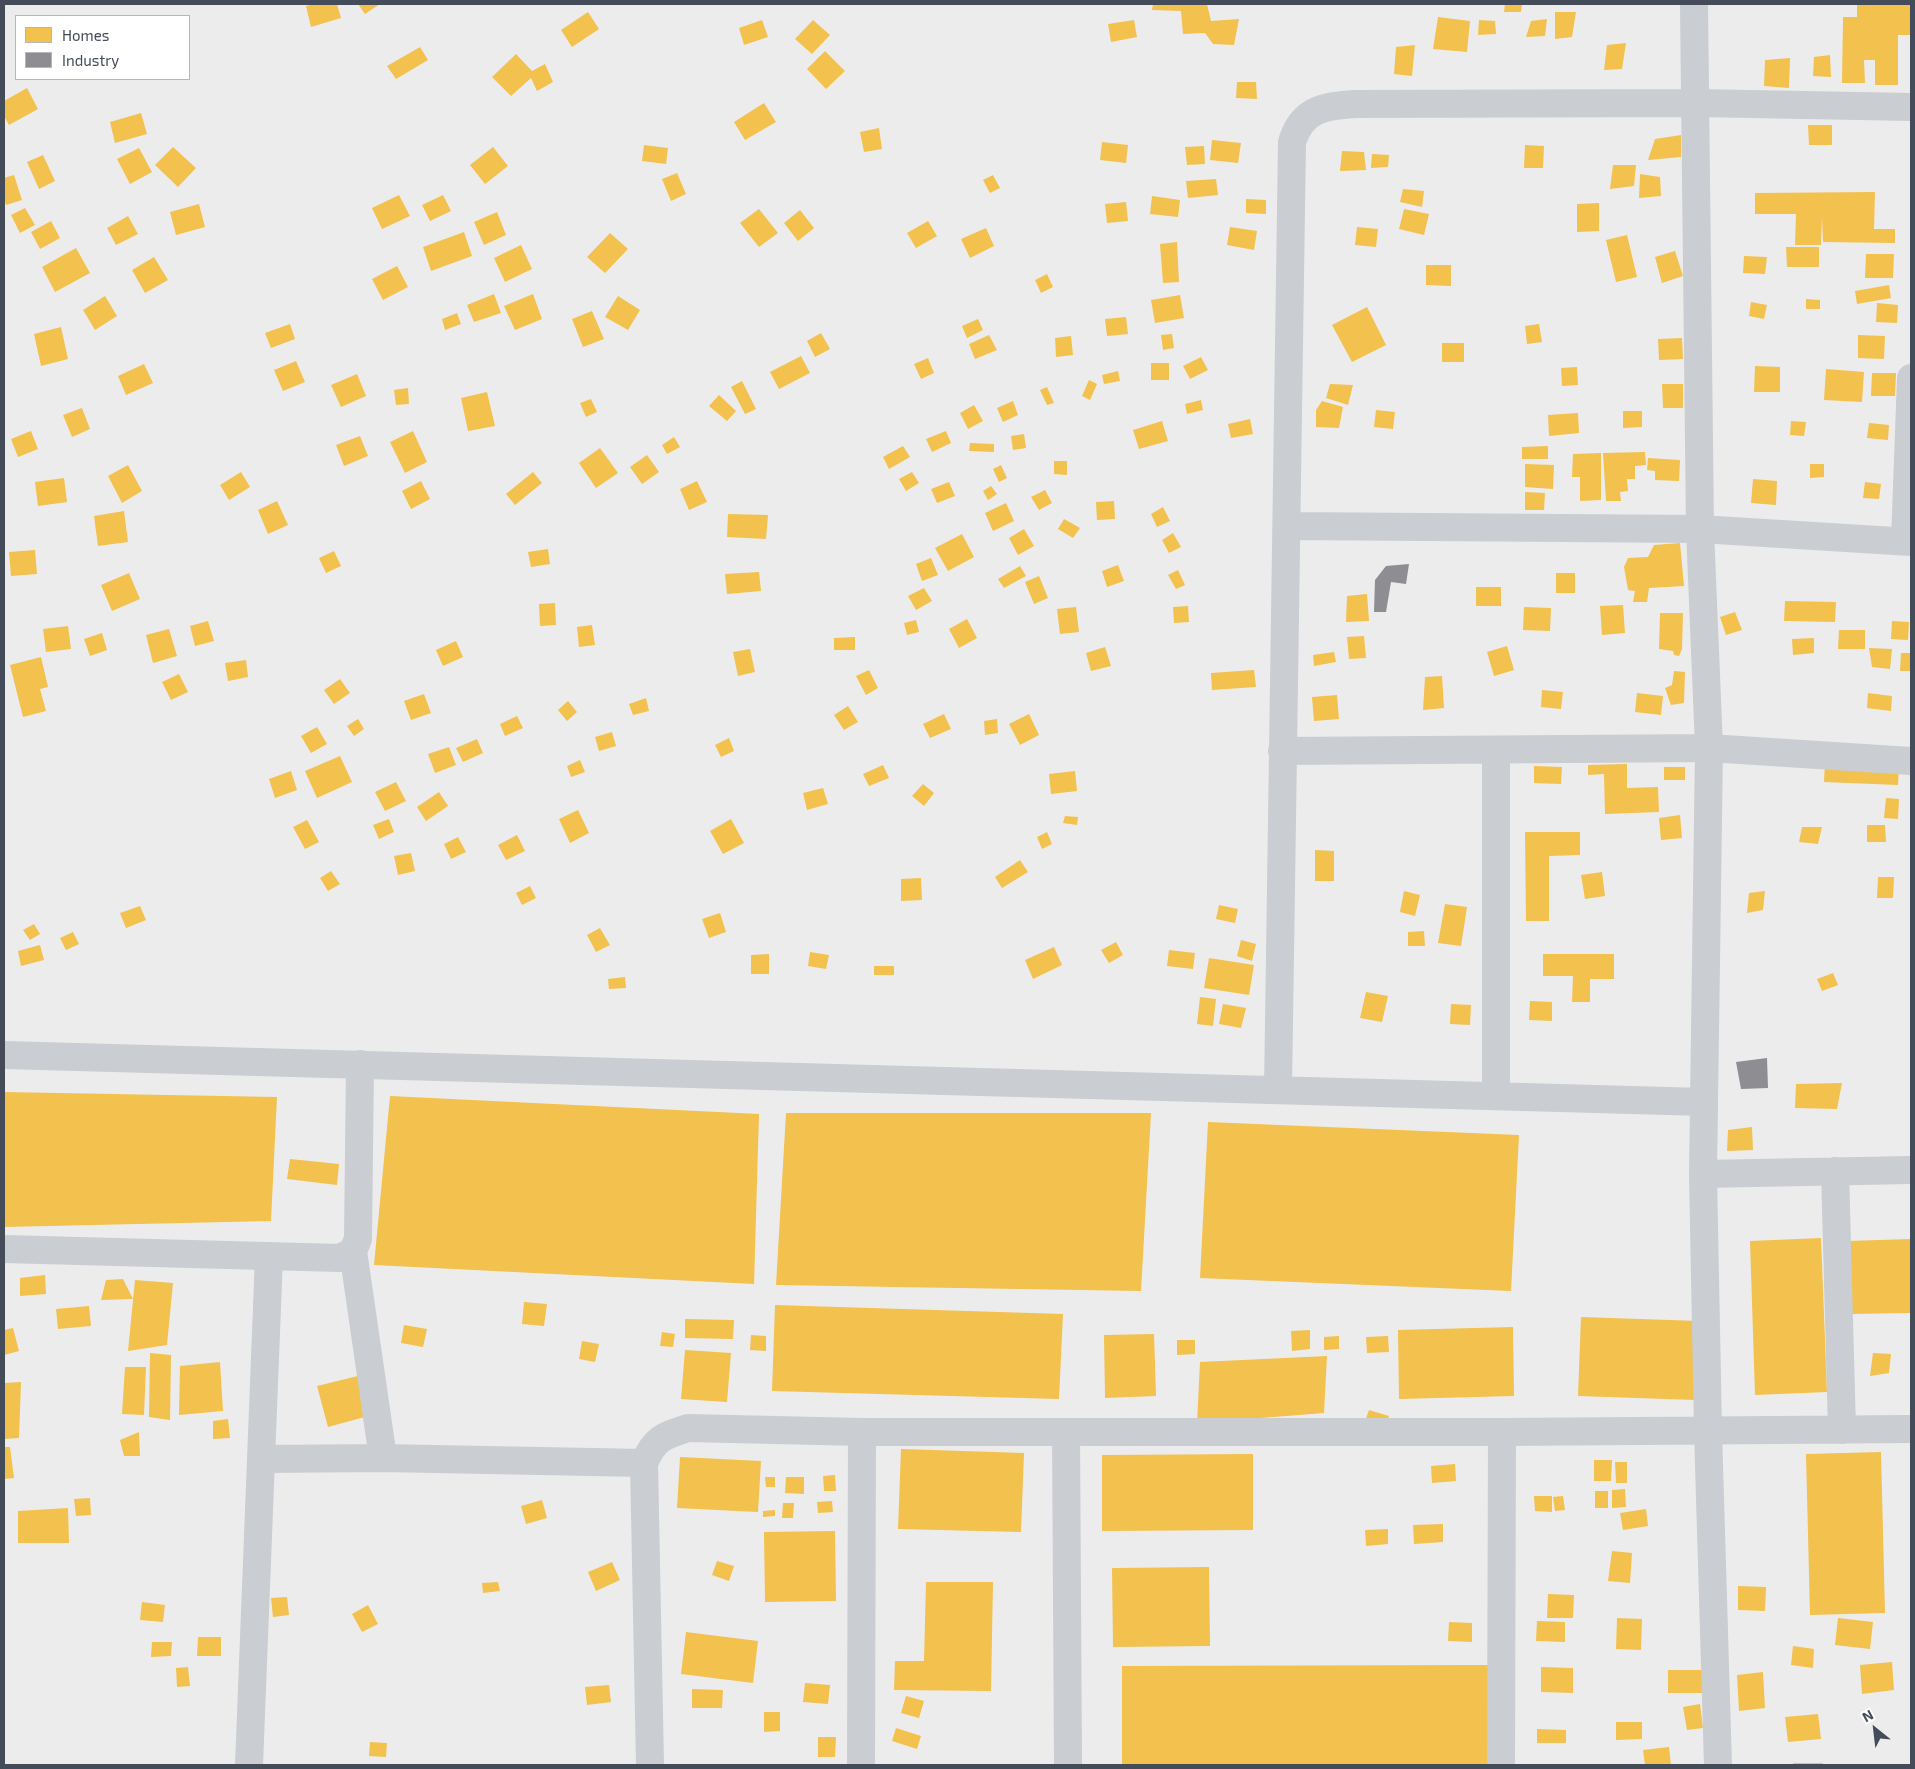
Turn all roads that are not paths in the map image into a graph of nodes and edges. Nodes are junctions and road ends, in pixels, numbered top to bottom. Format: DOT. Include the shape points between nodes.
graph roads {
  1 [pos="1694,4"];
  2 [pos="1696,103"];
  3 [pos="1911,107"];
  4 [pos="1911,378"];
  5 [pos="1287,526"];
  6 [pos="1700,529"];
  7 [pos="1908,542"];
  8 [pos="1708,748"];
  9 [pos="1496,750"];
  10 [pos="1282,751"];
  11 [pos="1911,760"];
  12 [pos="4,1055"];
  13 [pos="360,1064"];
  14 [pos="1278,1089"];
  15 [pos="1496,1095"];
  16 [pos="1704,1102"];
  17 [pos="1911,1170"];
  18 [pos="1835,1171"];
  19 [pos="1703,1174"];
  20 [pos="4,1249"];
  21 [pos="353,1251"];
  22 [pos="269,1256"];
  23 [pos="1911,1429"];
  24 [pos="1708,1430"];
  25 [pos="1842,1430"];
  26 [pos="862,1432"];
  27 [pos="1066,1432"];
  28 [pos="1502,1432"];
  29 [pos="383,1458"];
  30 [pos="262,1459"];
  31 [pos="644,1463"];
  32 [pos="248,1765"];
  33 [pos="650,1765"];
  34 [pos="861,1765"];
  35 [pos="1068,1765"];
  36 [pos="1501,1765"];
  37 [pos="1718,1765"];
  1 -- 2 [label="street"];
  2 -- 3 [label="street"];
  2 -- 5 [label="street" via="1355,104 1331,106 1309,114 1296,128 1292,142"];
  2 -- 6 [label="street"];
  4 -- 7 [label="street"];
  5 -- 6 [label="street"];
  5 -- 10 [label="street"];
  6 -- 7 [label="street"];
  6 -- 8 [label="street"];
  8 -- 9 [label="street"];
  8 -- 11 [label="street"];
  8 -- 16 [label="street"];
  9 -- 10 [label="street"];
  9 -- 15 [label="street"];
  10 -- 14 [label="street"];
  12 -- 13 [label="street"];
  13 -- 14 [label="street"];
  13 -- 21 [label="street" via="358,1239"];
  14 -- 15 [label="street"];
  15 -- 16 [label="street"];
  16 -- 19 [label="street"];
  17 -- 18 [label="street"];
  18 -- 19 [label="street"];
  18 -- 25 [label="street"];
  19 -- 24 [label="street"];
  20 -- 22 [label="street"];
  21 -- 22 [label="street" via="340,1258"];
  21 -- 29 [label="street"];
  22 -- 30 [label="street"];
  23 -- 25 [label="street"];
  24 -- 25 [label="street"];
  24 -- 28 [label="street"];
  24 -- 37 [label="street"];
  26 -- 27 [label="street"];
  26 -- 31 [label="street" via="688,1428 665,1435 651,1447"];
  26 -- 34 [label="street"];
  27 -- 28 [label="street"];
  27 -- 35 [label="street"];
  28 -- 36 [label="street"];
  29 -- 30 [label="street"];
  29 -- 31 [label="street"];
  30 -- 32 [label="street"];
  31 -- 33 [label="street"];
}
